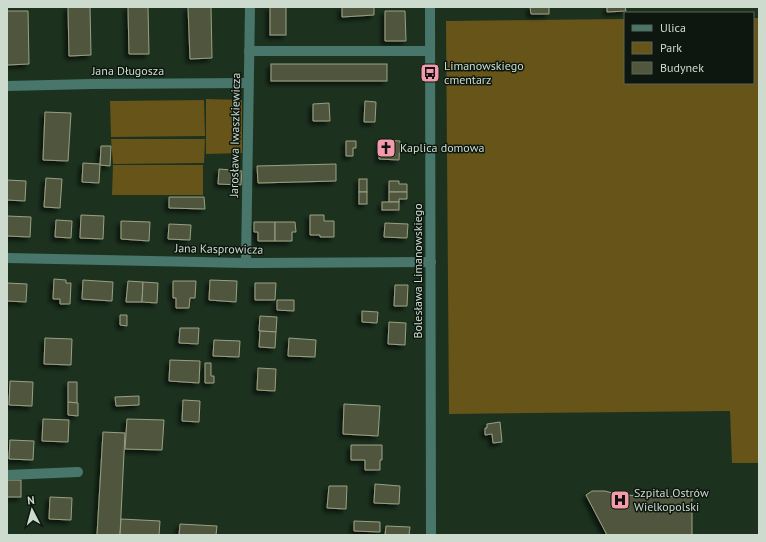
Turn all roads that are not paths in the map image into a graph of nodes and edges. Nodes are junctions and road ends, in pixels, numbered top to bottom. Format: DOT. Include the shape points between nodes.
graph roads {
  1 [pos="250,7"];
  2 [pos="430,7"];
  3 [pos="249,51"];
  4 [pos="430,51"];
  5 [pos="248,83"];
  6 [pos="7,86"];
  7 [pos="7,258"];
  8 [pos="246,262"];
  9 [pos="431,262"];
  10 [pos="78,472"];
  11 [pos="7,474"];
  12 [pos="432,535"];
  1 -- 3 [label="street, Jarosława Iwaszkiewicza"];
  2 -- 4 [label="street, Bolesława Limanowskiego"];
  3 -- 4 [label="street"];
  3 -- 5 [label="street, Jarosława Iwaszkiewicza"];
  4 -- 9 [label="street, Bolesława Limanowskiego"];
  5 -- 6 [label="street, Jana Długosza"];
  5 -- 8 [label="street, Jarosława Iwaszkiewicza"];
  7 -- 8 [label="street, Jana Kasprowicza"];
  8 -- 9 [label="street, Jana Kasprowicza"];
  9 -- 12 [label="street, Bolesława Limanowskiego"];
  10 -- 11 [label="street"];
}
